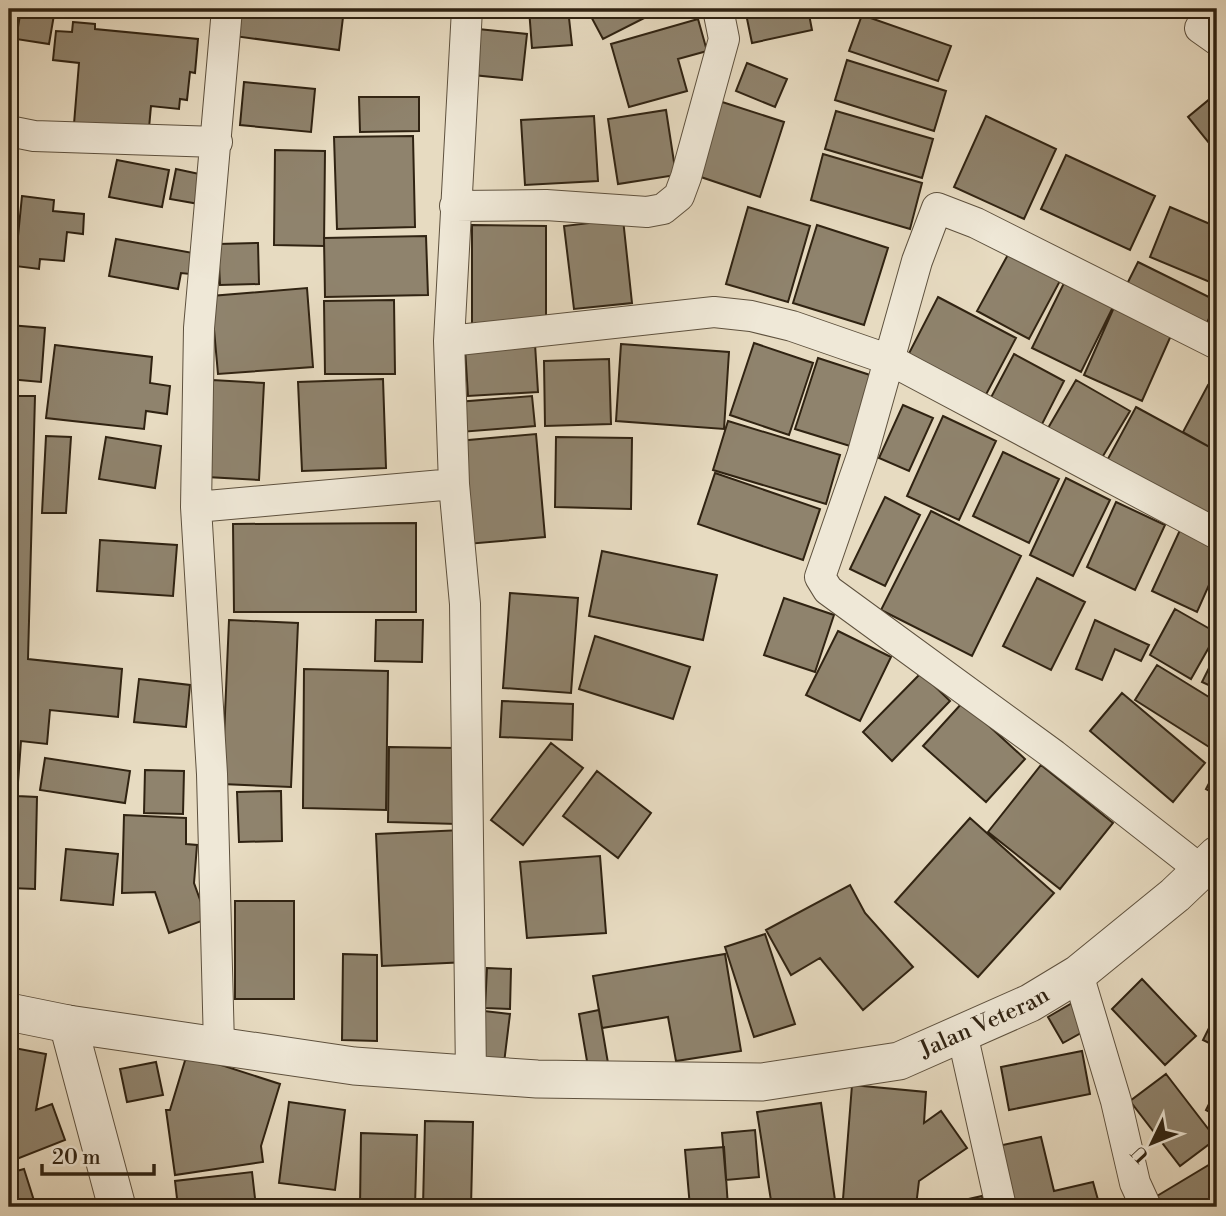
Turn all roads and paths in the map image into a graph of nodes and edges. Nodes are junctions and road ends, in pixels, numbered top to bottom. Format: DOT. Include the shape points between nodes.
graph roads {
  1 [pos="227,9"];
  2 [pos="467,9"];
  3 [pos="718,9"];
  4 [pos="9,131"];
  5 [pos="217,142"];
  6 [pos="455,206"];
  7 [pos="449,341"];
  8 [pos="1217,344"];
  9 [pos="890,360"];
  10 [pos="454,484"];
  11 [pos="196,507"];
  12 [pos="1217,534"];
  13 [pos="1209,863"];
  14 [pos="1078,974"];
  15 [pos="9,1012"];
  16 [pos="68,1024"];
  17 [pos="962,1033"];
  18 [pos="219,1046"];
  19 [pos="471,1076"];
  20 [pos="117,1207"];
  21 [pos="1001,1207"];
  22 [pos="1146,1207"];
  1 -- 5 [label="street"];
  2 -- 6 [label="street"];
  3 -- 6 [label="street" via="723,39 703,117 679,197 663,209"];
  4 -- 5 [label="street" via="34,136"];
  5 -- 11 [label="street" via="199,328"];
  6 -- 7 [label="street"];
  7 -- 9 [label="street" via="714,312 792,326"];
  7 -- 10 [label="street"];
  8 -- 9 [label="street" via="976,223 937,208"];
  9 -- 12 [label="street"];
  9 -- 13 [label="street" via="862,456 821,565 822,584"];
  10 -- 11 [label="street"];
  10 -- 19 [label="street" via="465,604"];
  11 -- 18 [label="street" via="212,774"];
  13 -- 14 [label="street, Jalan Veteran"];
  14 -- 17 [label="street, Jalan Veteran" via="1030,1003"];
  14 -- 22 [label="street" via="1135,1182"];
  15 -- 16 [label="street, Jalan Veteran"];
  16 -- 18 [label="street, Jalan Veteran"];
  16 -- 20 [label="street"];
  17 -- 19 [label="street, Jalan Veteran" via="899,1061 762,1082"];
  17 -- 21 [label="street"];
  18 -- 19 [label="street, Jalan Veteran" via="354,1066"];
}
